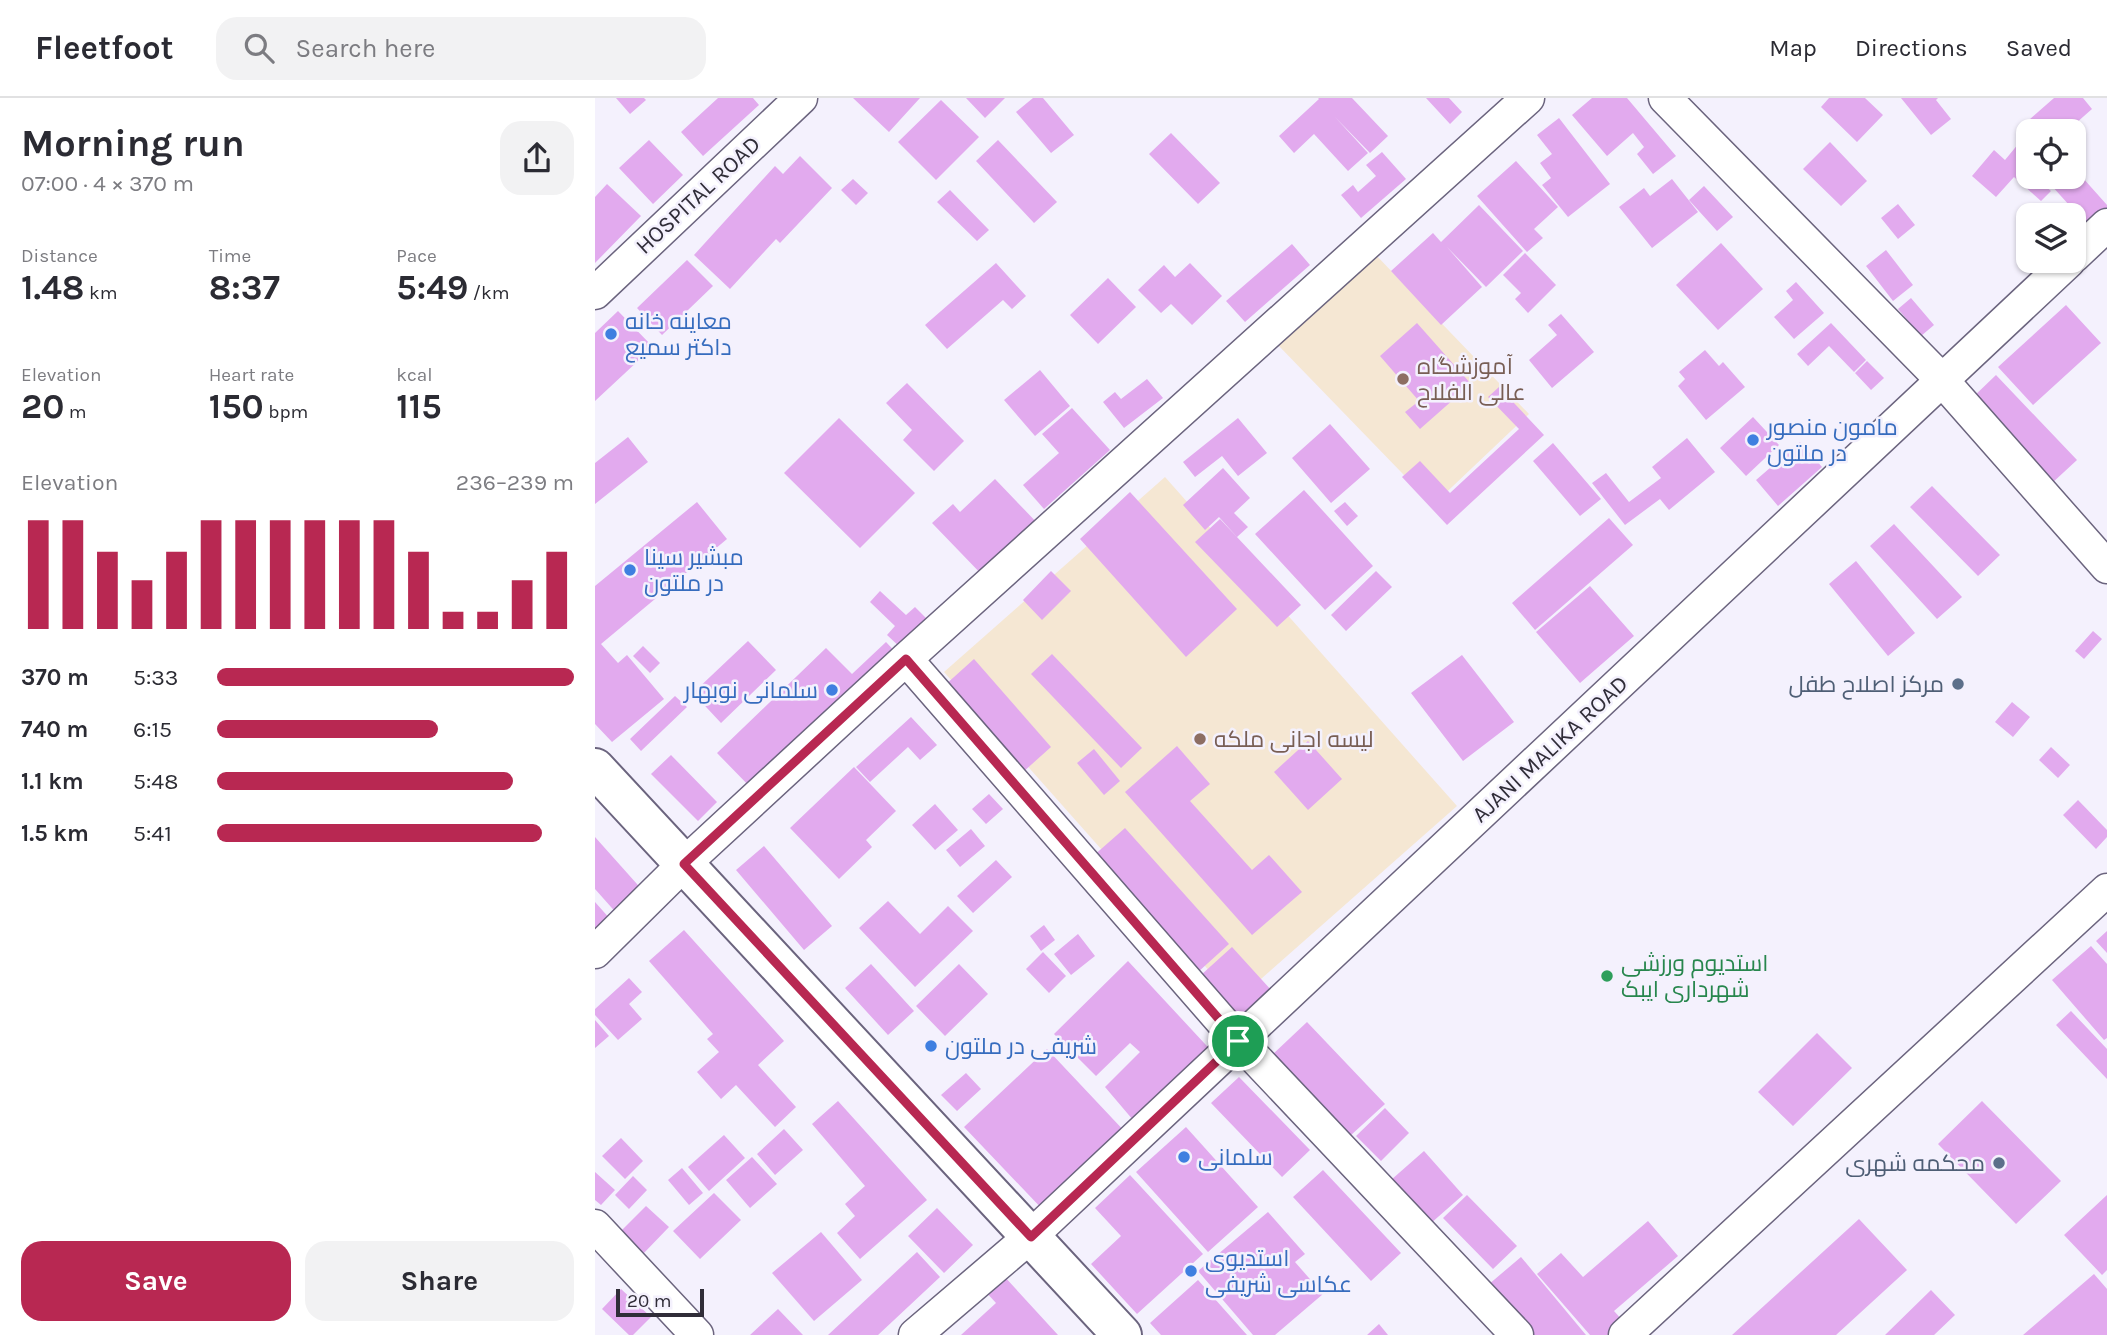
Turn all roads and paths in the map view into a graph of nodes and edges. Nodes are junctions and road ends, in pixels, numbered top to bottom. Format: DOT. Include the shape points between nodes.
graph roads {
  1 [pos="801,98"];
  2 [pos="1528,98"];
  3 [pos="1665,98"];
  4 [pos="2107,225"];
  5 [pos="2086,245"];
  6 [pos="2056,273"];
  7 [pos="595,293"];
  8 [pos="1942,380"];
  9 [pos="2107,567"];
  10 [pos="906,659"];
  11 [pos="595,768"];
  12 [pos="684,864"];
  13 [pos="2107,890"];
  14 [pos="595,952"];
  15 [pos="1238,1041"];
  16 [pos="595,1226"];
  17 [pos="1031,1237"];
  18 [pos="697,1335"];
  19 [pos="915,1335"];
  20 [pos="1122,1335"];
  21 [pos="1517,1335"];
  22 [pos="1625,1335"];
  1 -- 7 [label="street, HOSPITAL ROAD"];
  2 -- 10 [label="street"];
  3 -- 8 [label="street"];
  4 -- 5 [label="street"];
  6 -- 8 [label="street, AJANI MALIKA ROAD"];
  8 -- 9 [label="street"];
  8 -- 15 [label="street, AJANI MALIKA ROAD"];
  10 -- 12 [label="street"];
  10 -- 15 [label="street"];
  11 -- 12 [label="main road"];
  12 -- 14 [label="street"];
  12 -- 17 [label="main road"];
  13 -- 22 [label="street"];
  15 -- 17 [label="street, AJANI MALIKA ROAD"];
  15 -- 21 [label="street"];
  16 -- 18 [label="street"];
  17 -- 19 [label="street, AJANI MALIKA ROAD"];
  17 -- 20 [label="main road"];
}
